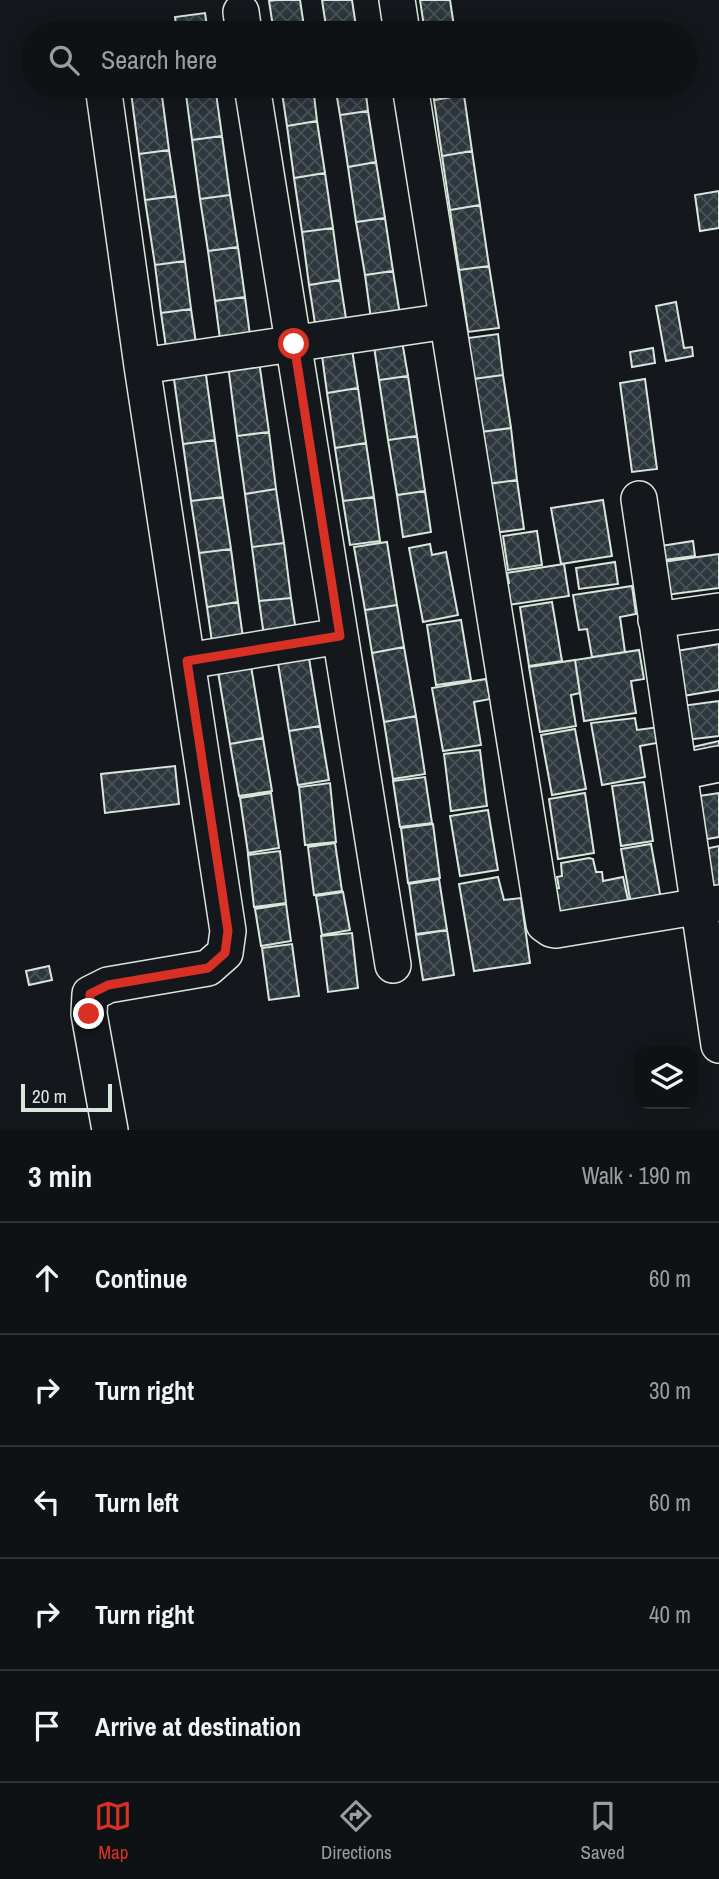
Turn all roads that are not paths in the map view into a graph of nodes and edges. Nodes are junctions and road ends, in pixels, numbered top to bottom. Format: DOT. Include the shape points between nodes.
graph roads {
  1 [pos="397,0"];
  2 [pos="400,21"];
  3 [pos="105,98"];
  4 [pos="254,98"];
  5 [pos="413,98"];
  6 [pos="447,321"];
  7 [pos="294,344"];
  8 [pos="142,366"];
  9 [pos="639,499"];
  10 [pos="719,611"];
  11 [pos="656,620"];
  12 [pos="340,636"];
  13 [pos="187,661"];
  14 [pos="719,764"];
  15 [pos="678,772"];
  16 [pos="709,905"];
  17 [pos="393,965"];
  18 [pos="719,1045"];
  19 [pos="110,1130"];
  1 -- 2 [label="street"];
  3 -- 8 [label="street"];
  4 -- 7 [label="street"];
  5 -- 6 [label="street"];
  6 -- 7 [label="street"];
  6 -- 16 [label="street" via="544,924 556,930"];
  7 -- 8 [label="street"];
  7 -- 12 [label="street"];
  8 -- 13 [label="street"];
  9 -- 11 [label="street"];
  10 -- 11 [label="street"];
  11 -- 15 [label="street"];
  12 -- 13 [label="street"];
  12 -- 17 [label="street"];
  13 -- 19 [label="street" via="228,931 225,953 208,968 108,985 90,994 89,1014"];
  14 -- 15 [label="street"];
  15 -- 16 [label="street"];
  16 -- 18 [label="street"];
}
